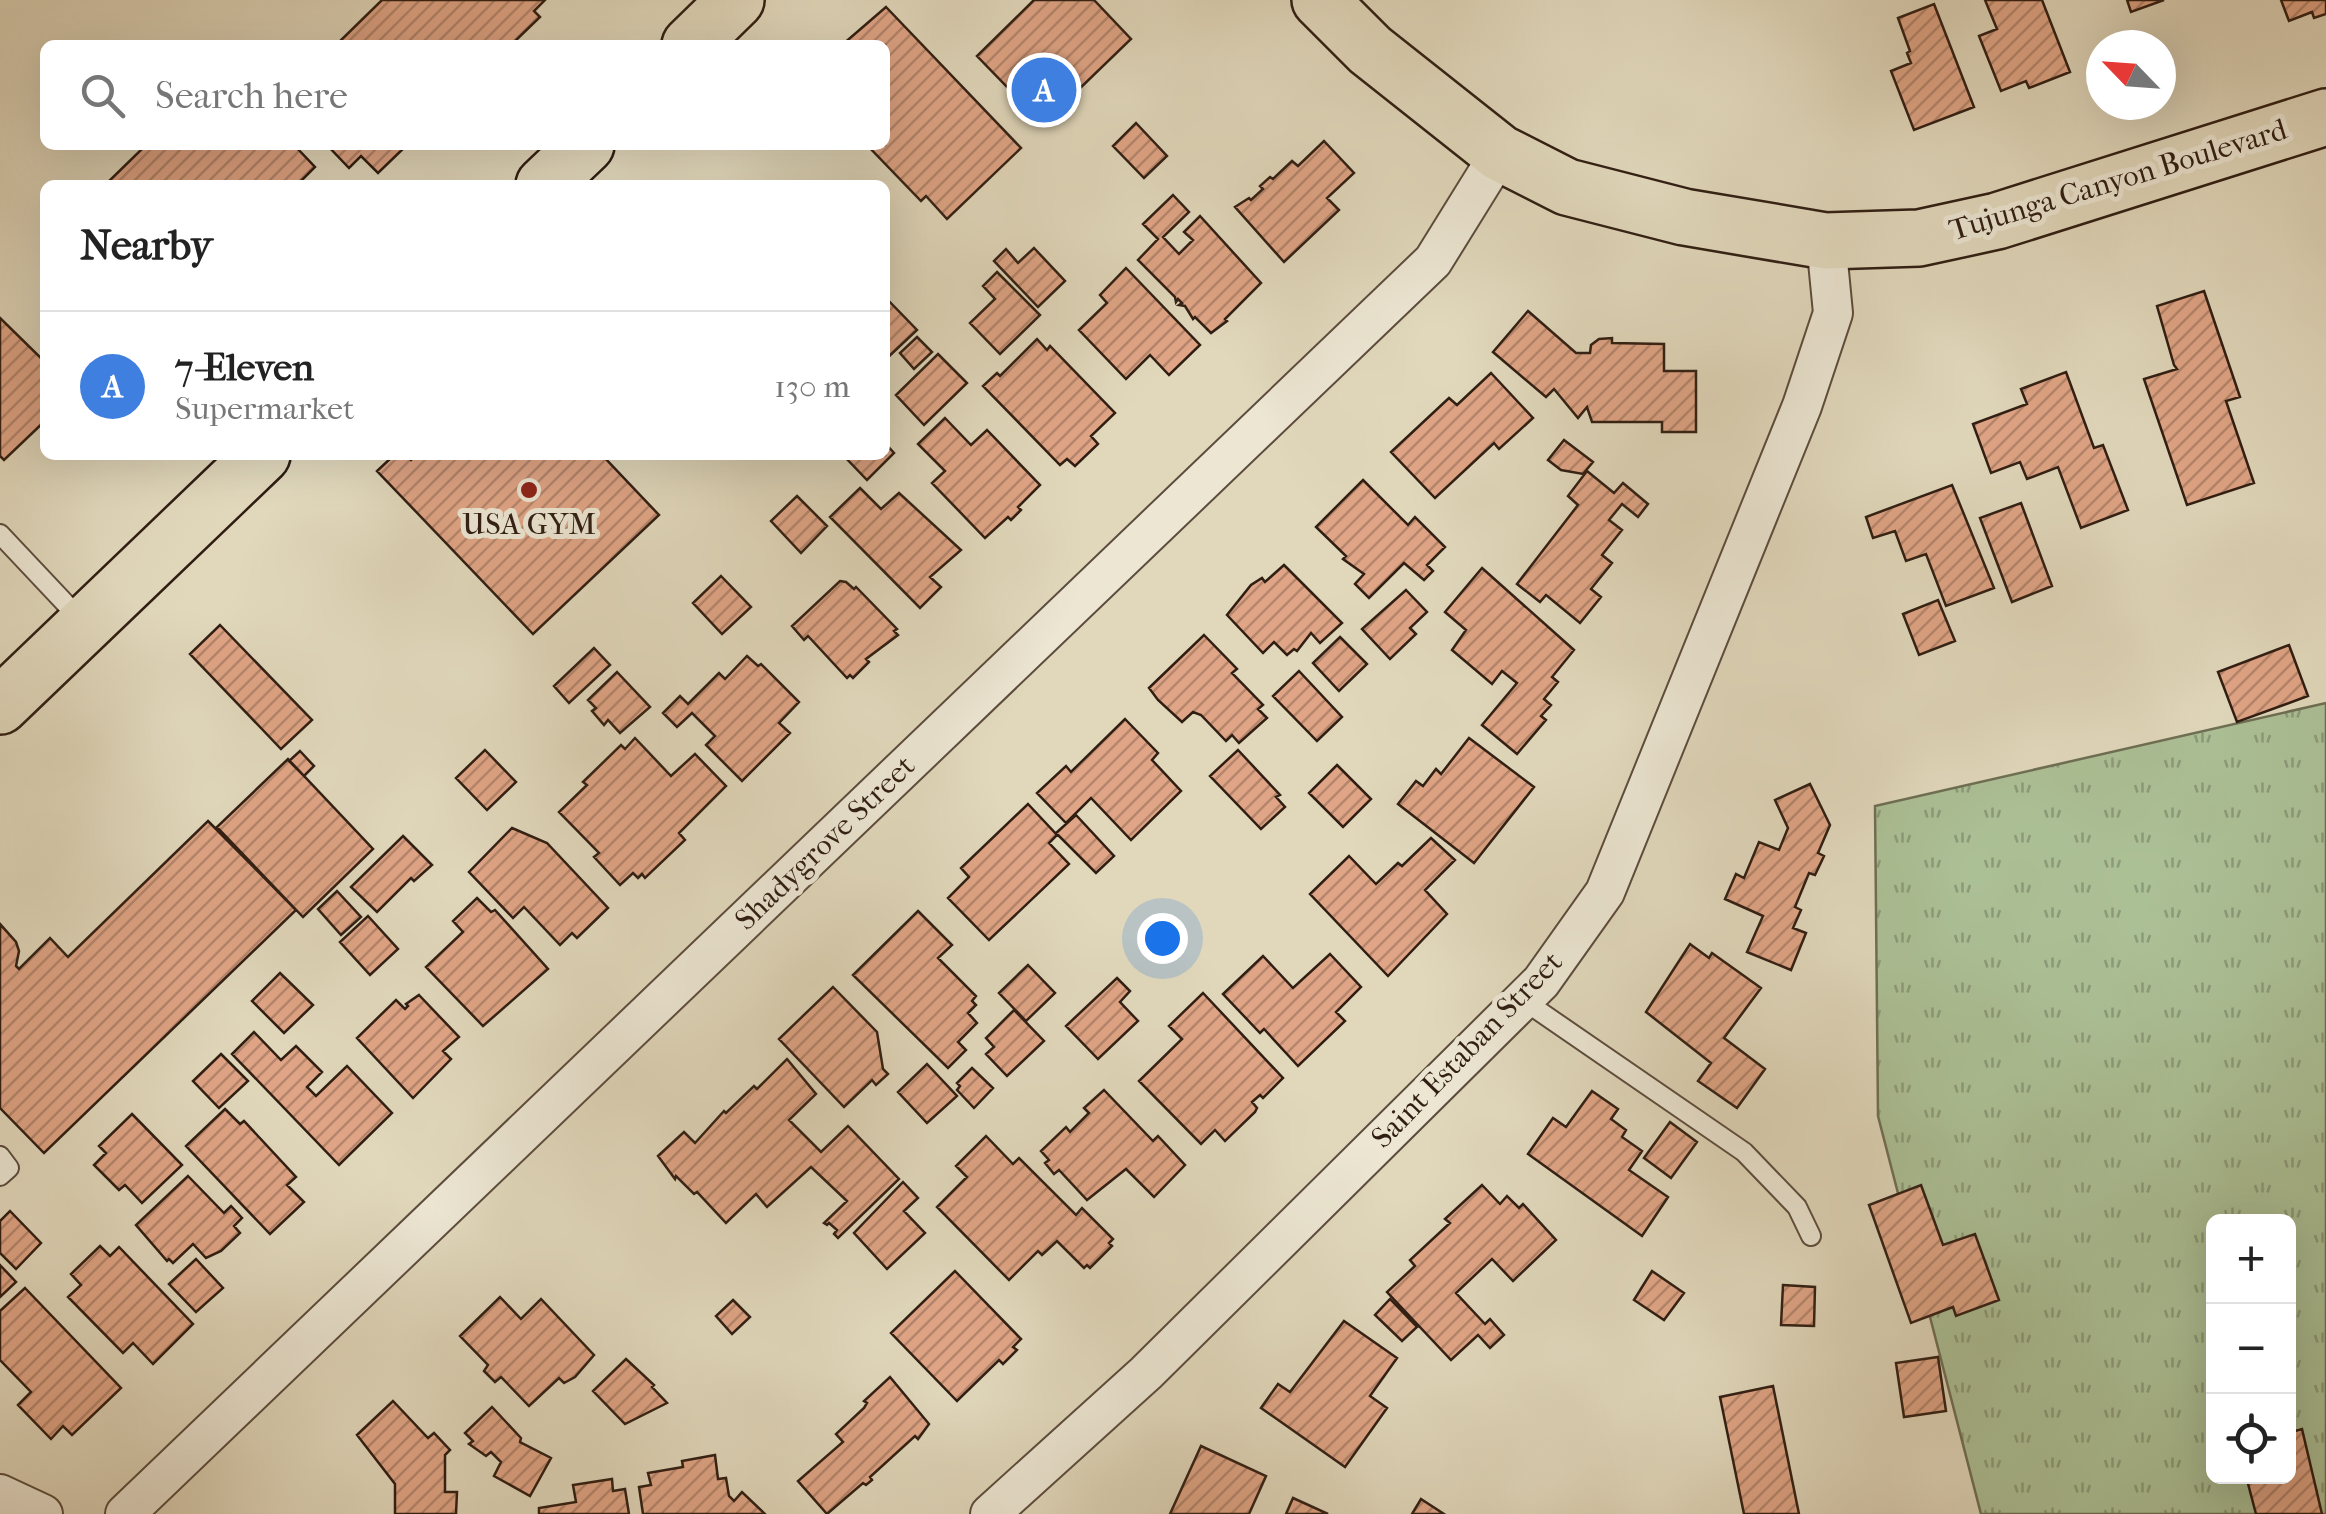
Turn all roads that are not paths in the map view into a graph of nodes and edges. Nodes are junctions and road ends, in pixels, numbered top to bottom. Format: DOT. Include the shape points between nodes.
graph roads {
  1 [pos="736,0"];
  2 [pos="1320,0"];
  3 [pos="695,40"];
  4 [pos="2326,117"];
  5 [pos="581,150"];
  6 [pos="1500,153"];
  7 [pos="549,180"];
  8 [pos="1826,241"];
  9 [pos="257,460"];
  10 [pos="0,534"];
  11 [pos="85,624"];
  12 [pos="0,706"];
  13 [pos="1523,1000"];
  14 [pos="0,1156"];
  15 [pos="0,1176"];
  16 [pos="1811,1236"];
  17 [pos="0,1494"];
  18 [pos="43,1514"];
  19 [pos="125,1514"];
  20 [pos="990,1514"];
  1 -- 3 [label="main road"];
  2 -- 6 [label="main road, Tujunga Canyon Boulevard" via="1370,50"];
  4 -- 8 [label="main road, Tujunga Canyon Boulevard" via="1997,221 1918,238"];
  5 -- 7 [label="main road"];
  6 -- 8 [label="main road, Tujunga Canyon Boulevard" via="1567,188 1684,218"];
  6 -- 19 [label="street, Shadygrove Street" via="1433,261"];
  8 -- 13 [label="street, Saint Estaban Street" via="1833,313 1795,424 1605,892"];
  9 -- 11 [label="main road"];
  10 -- 11 [label="lane"];
  11 -- 12 [label="main road"];
  13 -- 16 [label="lane" via="1744,1152 1797,1206"];
  13 -- 20 [label="street, Saint Estaban Street" via="1146,1373"];
  14 -- 15 [label="lane" via="9,1168"];
  17 -- 18 [label="street"];
}
